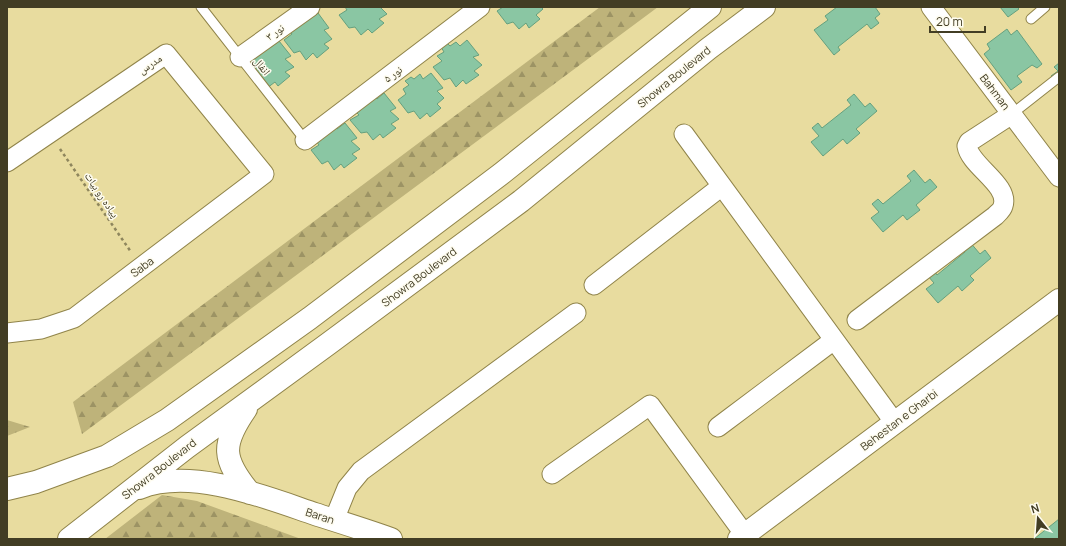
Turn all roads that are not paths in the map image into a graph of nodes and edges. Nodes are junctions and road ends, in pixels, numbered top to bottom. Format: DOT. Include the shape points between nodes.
graph roads {
  1 [pos="201,7"];
  2 [pos="310,7"];
  3 [pos="480,7"];
  4 [pos="710,7"];
  5 [pos="764,7"];
  6 [pos="931,7"];
  7 [pos="1045,7"];
  8 [pos="1031,19"];
  9 [pos="240,57"];
  10 [pos="1059,77"];
  11 [pos="1012,114"];
  12 [pos="684,134"];
  13 [pos="305,140"];
  14 [pos="7,162"];
  15 [pos="264,174"];
  16 [pos="1059,177"];
  17 [pos="722,186"];
  18 [pos="594,285"];
  19 [pos="1059,300"];
  20 [pos="576,313"];
  21 [pos="857,320"];
  22 [pos="7,333"];
  23 [pos="834,340"];
  24 [pos="252,400"];
  25 [pos="895,423"];
  26 [pos="718,427"];
  27 [pos="552,474"];
  28 [pos="7,489"];
  29 [pos="250,492"];
  30 [pos="128,493"];
  31 [pos="334,520"];
  32 [pos="742,537"];
  33 [pos="69,539"];
  34 [pos="390,539"];
  1 -- 9 [label="lane, انفال"];
  2 -- 9 [label="street, نور ۳"];
  3 -- 13 [label="street, نور ۵"];
  4 -- 28 [label="main road" via="501,174 310,318 167,420 107,456 36,482"];
  5 -- 24 [label="main road, Showra Boulevard" via="708,49 521,201"];
  6 -- 11 [label="street, Bahman"];
  7 -- 8 [label="lane"];
  9 -- 13 [label="lane, انفال"];
  10 -- 11 [label="lane"];
  11 -- 16 [label="street, Bahman"];
  11 -- 21 [label="street" via="969,142 967,146 973,159 1002,191 1003,207 995,216"];
  12 -- 17 [label="street"];
  14 -- 15 [label="street, مدرس" via="166,54"];
  15 -- 22 [label="street, Saba" via="74,318 41,329"];
  17 -- 18 [label="street"];
  17 -- 23 [label="street"];
  19 -- 25 [label="main road, Behestan e Gharbi"];
  20 -- 31 [label="street" via="361,471 347,488"];
  23 -- 25 [label="street"];
  23 -- 26 [label="street"];
  24 -- 29 [label="main road" via="231,432 228,446 232,469"];
  24 -- 30 [label="main road, Showra Boulevard"];
  25 -- 32 [label="main road, Behestan e Gharbi"];
  27 -- 32 [label="street" via="650,405"];
  29 -- 30 [label="main road, ‌‌Baran" via="176,480 149,484"];
  29 -- 31 [label="main road, ‌‌Baran"];
  30 -- 33 [label="main road, Showra Boulevard"];
  31 -- 34 [label="main road, ‌‌Baran"];
}
